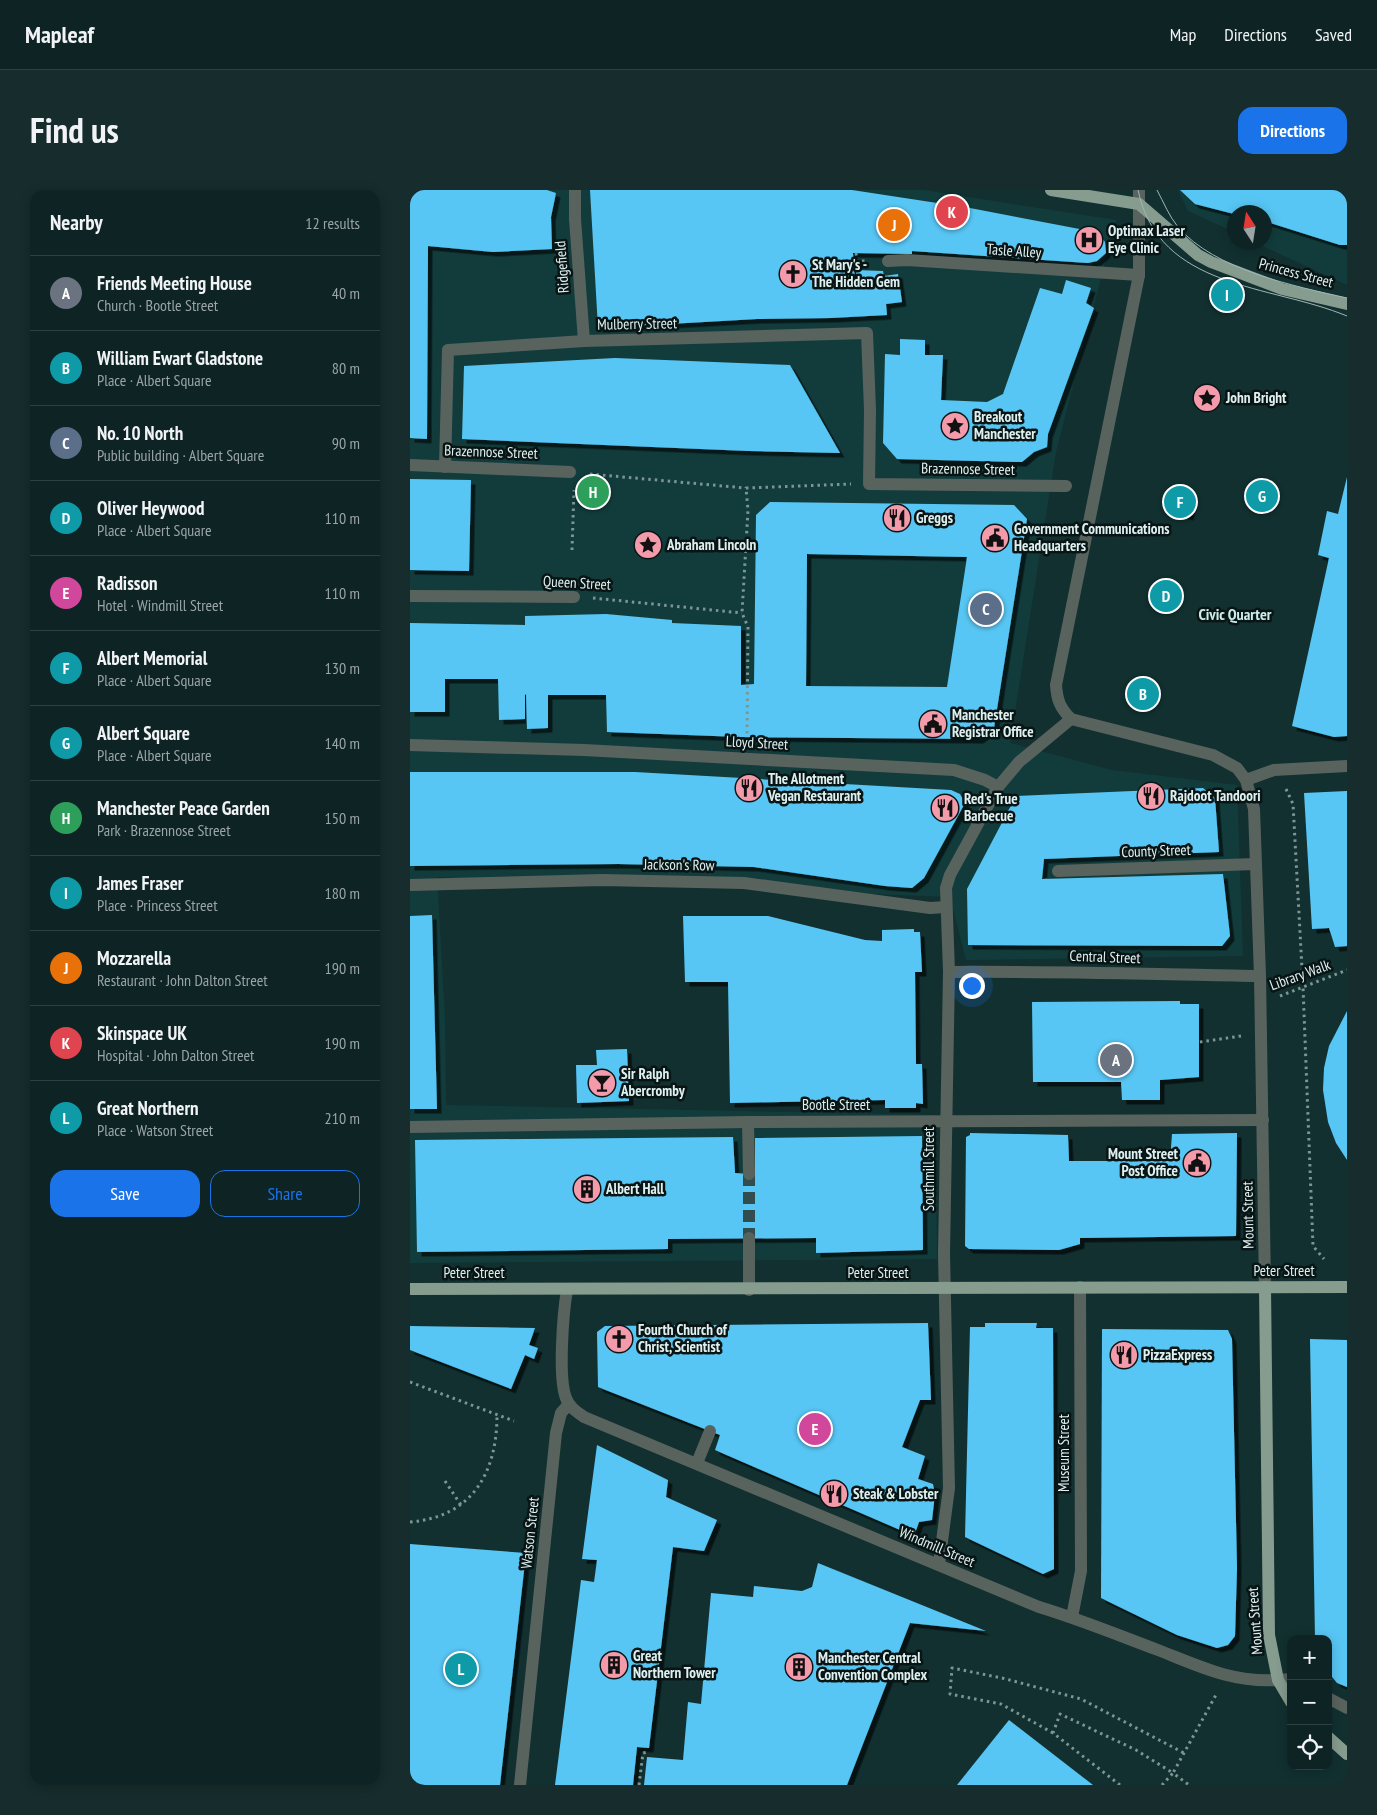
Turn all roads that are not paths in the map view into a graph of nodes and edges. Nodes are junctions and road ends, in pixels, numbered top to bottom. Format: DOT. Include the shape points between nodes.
graph roads {
  1 [pos="575,190"];
  2 [pos="1051,190"];
  3 [pos="1139,190"];
  4 [pos="1139,204"];
  5 [pos="888,261"];
  6 [pos="1139,275"];
  7 [pos="1347,304"];
  8 [pos="584,341"];
  9 [pos="410,465"];
  10 [pos="446,467"];
  11 [pos="570,472"];
  12 [pos="869,484"];
  13 [pos="1066,486"];
  14 [pos="410,596"];
  15 [pos="574,597"];
  16 [pos="1071,719"];
  17 [pos="410,745"];
  18 [pos="1347,766"];
  19 [pos="1246,780"];
  20 [pos="998,787"];
  21 [pos="1255,864"];
  22 [pos="1058,871"];
  23 [pos="410,886"];
  24 [pos="946,907"];
  25 [pos="949,972"];
  26 [pos="1260,976"];
  27 [pos="1263,1120"];
  28 [pos="945,1121"];
  29 [pos="748,1122"];
  30 [pos="410,1127"];
  31 [pos="749,1174"];
  32 [pos="749,1238"];
  33 [pos="1265,1287"];
  34 [pos="1080,1288"];
  35 [pos="1347,1288"];
  36 [pos="410,1289"];
  37 [pos="945,1289"];
  38 [pos="567,1290"];
  39 [pos="749,1290"];
  40 [pos="569,1404"];
  41 [pos="710,1431"];
  42 [pos="697,1463"];
  43 [pos="939,1564"];
  44 [pos="1072,1617"];
  45 [pos="1285,1679"];
  46 [pos="1332,1700"];
  47 [pos="1347,1708"];
  48 [pos="1332,1741"];
  49 [pos="1347,1754"];
  50 [pos="520,1785"];
  1 -- 8 [label="street, Ridgefield"];
  2 -- 4 [label="main road"];
  3 -- 4 [label="street"];
  4 -- 6 [label="street"];
  4 -- 7 [label="main road, Princess Street" via="1198,255 1211,262 1282,289"];
  5 -- 6 [label="street, Tasle Alley"];
  6 -- 16 [label="street" via="1056,684 1061,709"];
  8 -- 10 [label="street, Mulberry Street" via="448,350"];
  8 -- 12 [label="street, Mulberry Street" via="867,333"];
  9 -- 10 [label="street, Brazennose Street"];
  10 -- 11 [label="street, Brazennose Street"];
  12 -- 13 [label="street, Brazennose Street"];
  14 -- 15 [label="street, Queen Street"];
  16 -- 19 [label="street" via="1214,755 1237,768"];
  16 -- 20 [label="street" via="1019,762"];
  17 -- 20 [label="street, Lloyd Street" via="584,750 954,770"];
  18 -- 19 [label="street" via="1274,770"];
  19 -- 21 [label="street, Mount Street" via="1254,809"];
  20 -- 24 [label="street, Southmill Street" via="950,874"];
  21 -- 22 [label="street, County Street"];
  21 -- 26 [label="street, Mount Street"];
  23 -- 24 [label="street, Jackson's Row" via="602,880 744,883 930,908"];
  24 -- 25 [label="street, Southmill Street"];
  25 -- 26 [label="street, Central Street"];
  25 -- 28 [label="street, Southmill Street"];
  26 -- 27 [label="street, Mount Street"];
  27 -- 28 [label="street, Bootle Street"];
  27 -- 33 [label="street, Mount Street"];
  28 -- 29 [label="street, Bootle Street"];
  28 -- 37 [label="street, Southmill Street"];
  29 -- 30 [label="street, Bootle Street"];
  29 -- 31 [label="street"];
  32 -- 39 [label="street"];
  33 -- 34 [label="main road, Peter Street"];
  33 -- 35 [label="main road, Peter Street"];
  33 -- 45 [label="main road, Mount Street" via="1269,1635"];
  34 -- 37 [label="main road, Peter Street"];
  34 -- 44 [label="street, Museum Street" via="1081,1571"];
  36 -- 38 [label="main road, Peter Street"];
  37 -- 39 [label="main road, Peter Street"];
  37 -- 43 [label="street, Southmill Street" via="949,1488"];
  38 -- 39 [label="main road, Peter Street"];
  38 -- 40 [label="street" via="563,1317 563,1388"];
  40 -- 42 [label="street, Windmill Street" via="593,1421"];
  40 -- 50 [label="street, Watson Street" via="561,1413 557,1427"];
  41 -- 42 [label="street"];
  42 -- 43 [label="street, Windmill Street"];
  43 -- 44 [label="street, Windmill Street" via="1039,1607"];
  44 -- 45 [label="street, Windmill Street" via="1226,1677 1252,1681"];
  46 -- 47 [label="street"];
  48 -- 49 [label="main road"];
}
